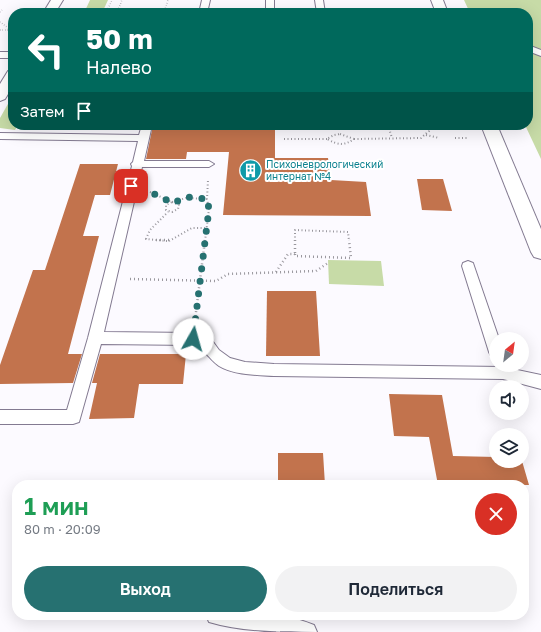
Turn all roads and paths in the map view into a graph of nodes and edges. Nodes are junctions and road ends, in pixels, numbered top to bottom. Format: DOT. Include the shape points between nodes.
graph roads {
  1 [pos="2,10"];
  2 [pos="0,12"];
  3 [pos="8,82"];
  4 [pos="0,96"];
  5 [pos="390,130"];
  6 [pos="429,130"];
  7 [pos="491,130"];
  8 [pos="145,131"];
  9 [pos="426,135"];
  10 [pos="0,136"];
  11 [pos="392,138"];
  12 [pos="439,138"];
  13 [pos="455,138"];
  14 [pos="468,138"];
  15 [pos="284,139"];
  16 [pos="327,139"];
  17 [pos="354,139"];
  18 [pos="136,164"];
  19 [pos="209,164"];
  20 [pos="131,186"];
  21 [pos="207,199"];
  22 [pos="173,203"];
  23 [pos="168,211"];
  24 [pos="207,228"];
  25 [pos="541,252"];
  26 [pos="295,254"];
  27 [pos="328,263"];
  28 [pos="468,266"];
  29 [pos="275,273"];
  30 [pos="109,279"];
  31 [pos="200,280"];
  32 [pos="489,332"];
  33 [pos="95,338"];
  34 [pos="193,339"];
  35 [pos="489,369"];
  36 [pos="510,372"];
  37 [pos="541,382"];
  38 [pos="0,417"];
  39 [pos="260,620"];
  40 [pos="307,632"];
  1 -- 2 [label="path"];
  3 -- 4 [label="main road"];
  5 -- 11 [label="path"];
  6 -- 9 [label="path"];
  7 -- 25 [label="main road"];
  8 -- 10 [label="lane"];
  8 -- 18 [label="lane"];
  9 -- 11 [label="path" via="421,138"];
  9 -- 12 [label="path"];
  11 -- 17 [label="path"];
  13 -- 14 [label="path"];
  15 -- 16 [label="path"];
  16 -- 17 [label="path" via="337,144 347,144"];
  16 -- 17 [label="path" via="334,133 345,134"];
  18 -- 19 [label="lane"];
  18 -- 20 [label="lane"];
  19 -- 21 [label="path"];
  20 -- 22 [label="path"];
  20 -- 30 [label="lane"];
  21 -- 22 [label="path" via="187,197"];
  21 -- 24 [label="path"];
  22 -- 23 [label="path" via="169,203 165,208"];
  22 -- 23 [label="path" via="179,205 178,210"];
  23 -- 24 [label="path" via="150,230 146,239 169,242 192,228"];
  24 -- 31 [label="path"];
  26 -- 26 [label="path" via="295,230 348,232 351,258"];
  26 -- 29 [label="path" via="288,254"];
  27 -- 29 [label="path" via="316,271"];
  28 -- 32 [label="lane"];
  29 -- 31 [label="path" via="228,274 216,281"];
  30 -- 31 [label="path"];
  30 -- 33 [label="lane"];
  31 -- 34 [label="path"];
  33 -- 34 [label="lane"];
  33 -- 38 [label="lane" via="73,417"];
  34 -- 35 [label="lane" via="206,343 214,354 226,363 244,368"];
  36 -- 37 [label="lane"];
  39 -- 40 [label="lane"];
}
